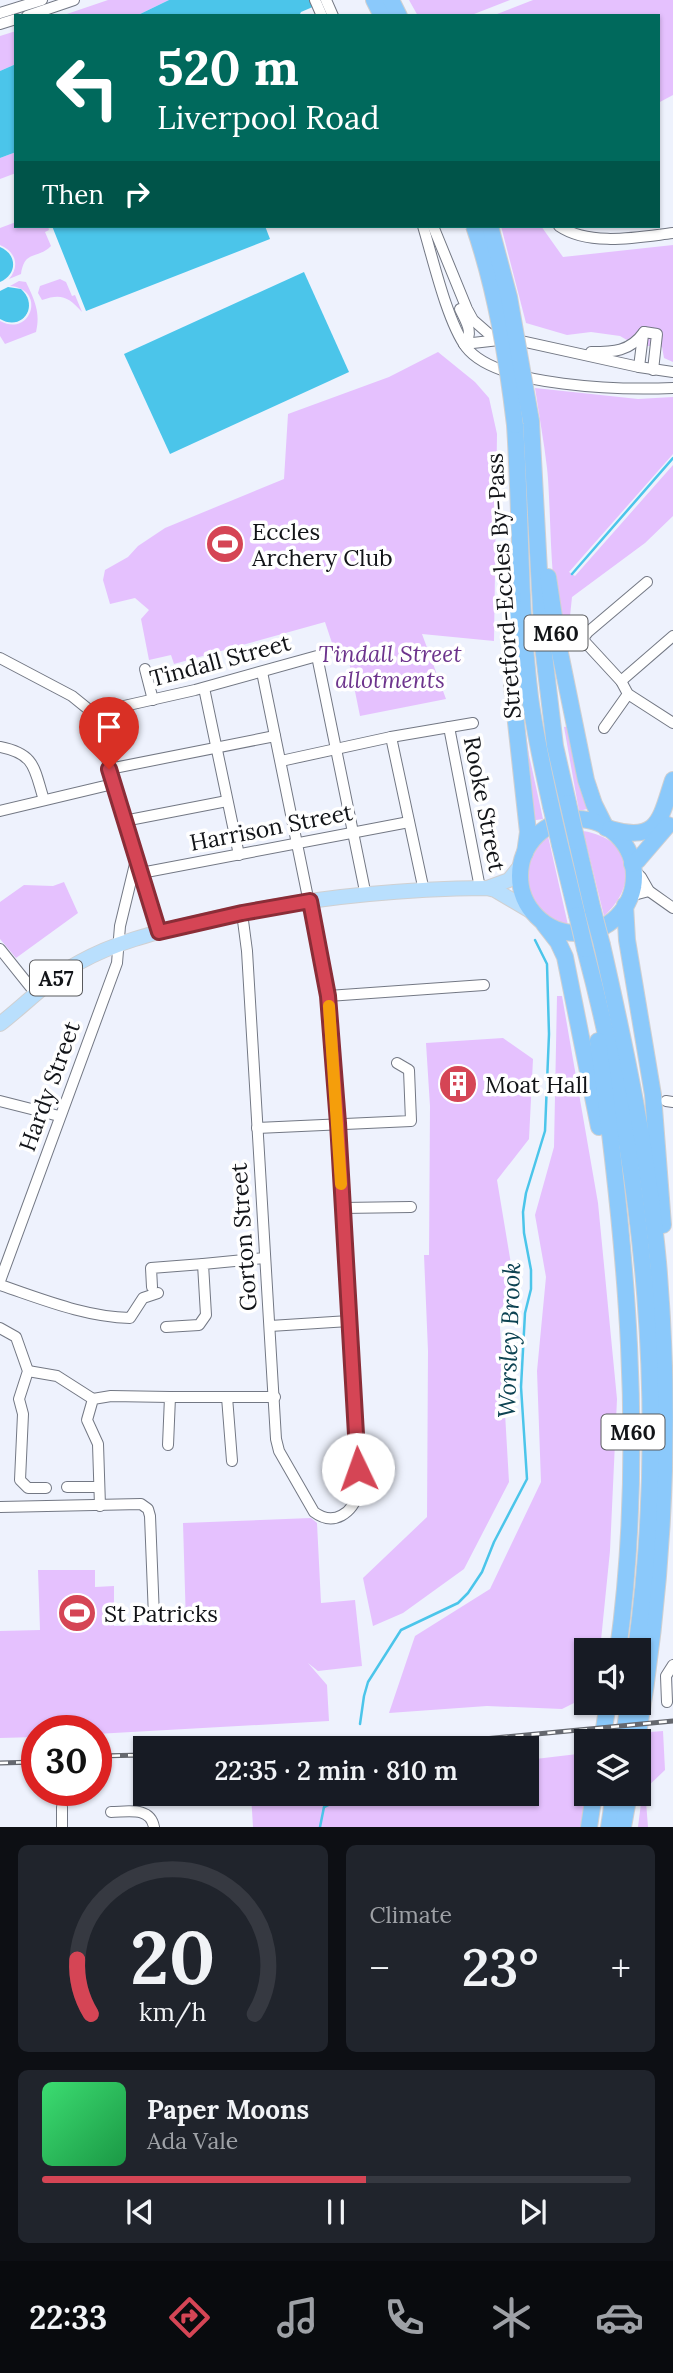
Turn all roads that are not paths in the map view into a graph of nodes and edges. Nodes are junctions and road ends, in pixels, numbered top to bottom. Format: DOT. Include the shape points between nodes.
graph roads {
  1 [pos="43,0"];
  2 [pos="74,0"];
  3 [pos="0,13"];
  4 [pos="33,14"];
  5 [pos="424,228"];
  6 [pos="434,228"];
  7 [pos="475,228"];
  8 [pos="491,228"];
  9 [pos="564,228"];
  10 [pos="673,233"];
  11 [pos="452,276"];
  12 [pos="644,332"];
  13 [pos="506,339"];
  14 [pos="464,344"];
  15 [pos="568,351"];
  16 [pos="639,367"];
  17 [pos="653,370"];
  18 [pos="673,372"];
  19 [pos="673,388"];
  20 [pos="523,423"];
  21 [pos="534,460"];
  22 [pos="519,483"];
  23 [pos="647,582"];
  24 [pos="673,636"];
  25 [pos="0,657"];
  26 [pos="145,669"];
  27 [pos="262,672"];
  28 [pos="621,681"];
  29 [pos="204,688"];
  30 [pos="628,694"];
  31 [pos="153,700"];
  32 [pos="93,713"];
  33 [pos="473,723"];
  34 [pos="673,723"];
  35 [pos="449,727"];
  36 [pos="604,728"];
  37 [pos="275,736"];
  38 [pos="391,737"];
  39 [pos="0,747"];
  40 [pos="216,748"];
  41 [pos="337,749"];
  42 [pos="281,761"];
  43 [pos="109,769"];
  44 [pos="673,780"];
  45 [pos="113,784"];
  46 [pos="44,800"];
  47 [pos="227,801"];
  48 [pos="0,811"];
  49 [pos="673,814"];
  50 [pos="124,821"];
  51 [pos="409,822"];
  52 [pos="606,828"];
  53 [pos="354,832"];
  54 [pos="298,844"];
  55 [pos="239,856"];
  56 [pos="136,859"];
  57 [pos="523,859"];
  58 [pos="633,867"];
  59 [pos="141,873"];
  60 [pos="484,888"];
  61 [pos="424,891"];
  62 [pos="649,891"];
  63 [pos="673,892"];
  64 [pos="366,896"];
  65 [pos="149,900"];
  66 [pos="628,900"];
  67 [pos="310,901"];
  68 [pos="126,902"];
  69 [pos="669,905"];
  70 [pos="242,913"];
  71 [pos="537,916"];
  72 [pos="159,932"];
  73 [pos="119,944"];
  74 [pos="0,949"];
  75 [pos="585,949"];
  76 [pos="484,985"];
  77 [pos="36,994"];
  78 [pos="328,996"];
  79 [pos="0,1024"];
  80 [pos="397,1063"];
  81 [pos="0,1101"];
  82 [pos="59,1116"];
  83 [pos="338,1123"];
  84 [pos="257,1128"];
  85 [pos="411,1206"];
  86 [pos="342,1208"];
  87 [pos="618,1214"];
  88 [pos="265,1258"];
  89 [pos="204,1264"];
  90 [pos="0,1283"];
  91 [pos="660,1294"];
  92 [pos="349,1321"];
  93 [pos="270,1326"];
  94 [pos="166,1327"];
  95 [pos="0,1328"];
  96 [pos="27,1371"];
  97 [pos="175,1397"];
  98 [pos="227,1397"];
  99 [pos="275,1397"];
  100 [pos="93,1399"];
  101 [pos="168,1445"];
  102 [pos="232,1461"];
  103 [pos="99,1487"];
  104 [pos="46,1488"];
  105 [pos="67,1488"];
  106 [pos="100,1506"];
  107 [pos="0,1507"];
  108 [pos="154,1617"];
  109 [pos="619,1638"];
  110 [pos="637,1638"];
  111 [pos="673,1665"];
  112 [pos="667,1702"];
  113 [pos="640,1729"];
  114 [pos="592,1806"];
  115 [pos="600,1806"];
  116 [pos="612,1806"];
  117 [pos="627,1806"];
  118 [pos="62,1807"];
  119 [pos="111,1812"];
  120 [pos="62,1827"];
  121 [pos="154,1827"];
  122 [pos="589,1827"];
  123 [pos="597,1827"];
  124 [pos="608,1827"];
  125 [pos="625,1827"];
  1 -- 3 [label="street"];
  2 -- 4 [label="street"];
  5 -- 14 [label="street"];
  6 -- 11 [label="street"];
  7 -- 20 [label="highway, M60, bridge"];
  8 -- 20 [label="highway, M60, bridge" via="509,297"];
  9 -- 10 [label="street" via="603,238"];
  11 -- 13 [label="street" via="472,318 489,334"];
  11 -- 14 [label="street" via="470,333"];
  12 -- 15 [label="street" via="622,350"];
  12 -- 16 [label="street"];
  12 -- 17 [label="street" via="657,334"];
  13 -- 14 [label="street"];
  13 -- 15 [label="street"];
  14 -- 19 [label="street" via="482,362 512,375 586,386"];
  15 -- 16 [label="street"];
  16 -- 17 [label="street"];
  17 -- 18 [label="street"];
  20 -- 21 [label="highway, Stretford-Eccles By-Pass / M60"];
  20 -- 22 [label="highway, Stretford-Eccles By-Pass / M60"];
  21 -- 52 [label="highway, M60" via="558,643 586,780"];
  21 -- 91 [label="highway, Stretford-Eccles By-Pass / M60, bridge" via="543,646 555,746 628,1062 643,1142"];
  22 -- 57 [label="highway, M60" via="512,667 528,832"];
  22 -- 75 [label="highway, Stretford-Eccles By-Pass / M60, bridge" via="530,695"];
  23 -- 28 [label="street" via="584,637"];
  24 -- 28 [label="street"];
  25 -- 32 [label="street" via="72,695"];
  26 -- 31 [label="street"];
  27 -- 29 [label="street, Tindall Street"];
  27 -- 37 [label="street"];
  27 -- 41 [label="street, Tindall Street" via="317,656"];
  28 -- 30 [label="street"];
  29 -- 31 [label="street, Tindall Street"];
  29 -- 40 [label="street"];
  30 -- 34 [label="street"];
  30 -- 36 [label="street"];
  31 -- 32 [label="street, Tindall Street"];
  32 -- 43 [label="street"];
  33 -- 35 [label="street"];
  35 -- 38 [label="street"];
  35 -- 60 [label="street, Rooke Street"];
  37 -- 40 [label="street"];
  37 -- 42 [label="street"];
  38 -- 41 [label="street"];
  38 -- 51 [label="street"];
  39 -- 46 [label="street" via="16,750 34,764"];
  40 -- 43 [label="street"];
  40 -- 47 [label="street"];
  41 -- 42 [label="street"];
  41 -- 53 [label="street"];
  42 -- 54 [label="street"];
  43 -- 45 [label="street"];
  44 -- 52 [label="highway, A57" via="653,828 632,834"];
  45 -- 46 [label="street"];
  45 -- 50 [label="street"];
  46 -- 48 [label="street"];
  47 -- 50 [label="street"];
  47 -- 55 [label="street"];
  49 -- 58 [label="highway"];
  50 -- 56 [label="street"];
  51 -- 53 [label="street, Harrison Street"];
  51 -- 61 [label="street"];
  52 -- 57 [label="highway, A57" via="584,820 555,823 537,835"];
  52 -- 58 [label="highway" via="625,846"];
  53 -- 54 [label="street, Harrison Street"];
  53 -- 64 [label="street"];
  54 -- 55 [label="street, Harrison Street"];
  54 -- 67 [label="street"];
  55 -- 59 [label="street, Harrison Street"];
  56 -- 59 [label="street"];
  56 -- 68 [label="street, Hardy Street"];
  57 -- 60 [label="main road, A57" via="509,880"];
  57 -- 71 [label="highway" via="522,890"];
  58 -- 62 [label="street"];
  58 -- 66 [label="highway"];
  59 -- 65 [label="street"];
  60 -- 61 [label="main road, A57"];
  60 -- 71 [label="main road, A57"];
  61 -- 64 [label="main road, A57"];
  62 -- 66 [label="street"];
  62 -- 69 [label="street"];
  63 -- 69 [label="street"];
  64 -- 67 [label="main road, A57"];
  65 -- 68 [label="street"];
  65 -- 72 [label="street"];
  66 -- 71 [label="highway, A57" via="611,921 586,932 558,929"];
  66 -- 91 [label="highway" via="627,940 657,1130 664,1232"];
  67 -- 70 [label="main road, A57"];
  67 -- 78 [label="street"];
  68 -- 73 [label="street, Hardy Street"];
  70 -- 72 [label="main road, A57"];
  70 -- 84 [label="street, Gorton Street"];
  71 -- 87 [label="highway, M60" via="561,948 567,967"];
  72 -- 73 [label="main road, A57"];
  73 -- 77 [label="main road, A57" via="73,965"];
  73 -- 82 [label="street, Hardy Street" via="117,963"];
  74 -- 77 [label="street"];
  75 -- 87 [label="highway"];
  75 -- 110 [label="highway, M60" via="623,1118 646,1311 650,1478"];
  76 -- 78 [label="street"];
  77 -- 79 [label="main road, A57"];
  78 -- 83 [label="street"];
  80 -- 83 [label="street" via="409,1070 411,1121"];
  81 -- 82 [label="street"];
  82 -- 90 [label="street, Hardy Street"];
  83 -- 84 [label="street"];
  83 -- 86 [label="street"];
  84 -- 88 [label="street, Gorton Street"];
  85 -- 86 [label="street"];
  86 -- 92 [label="street"];
  87 -- 109 [label="highway, M60" via="632,1371 633,1450"];
  88 -- 89 [label="street"];
  88 -- 93 [label="street, Gorton Street"];
  89 -- 90 [label="street" via="150,1268 155,1290 143,1298 130,1318 76,1311"];
  89 -- 94 [label="street" via="206,1315 199,1325"];
  91 -- 113 [label="highway, M60" via="666,1406 663,1517 655,1626"];
  92 -- 93 [label="street"];
  92 -- 99 [label="street, Gorton Street" via="359,1491 349,1511 329,1518 320,1516 308,1503 279,1451"];
  93 -- 99 [label="street, Gorton Street"];
  95 -- 96 [label="street" via="16,1337"];
  96 -- 100 [label="street" via="61,1378"];
  96 -- 104 [label="street" via="19,1399 23,1414 20,1480 28,1488"];
  97 -- 98 [label="street"];
  97 -- 100 [label="street"];
  97 -- 101 [label="street"];
  98 -- 99 [label="street"];
  98 -- 102 [label="street"];
  100 -- 103 [label="street" via="87,1420 98,1444"];
  103 -- 105 [label="street"];
  103 -- 106 [label="street"];
  106 -- 107 [label="street"];
  106 -- 108 [label="street" via="141,1504 148,1509"];
  111 -- 112 [label="street" via="666,1676"];
  114 -- 122 [label="highway"];
  115 -- 123 [label="highway"];
  116 -- 124 [label="highway"];
  117 -- 125 [label="highway"];
  118 -- 120 [label="street"];
  119 -- 121 [label="street" via="144,1812"];
}
